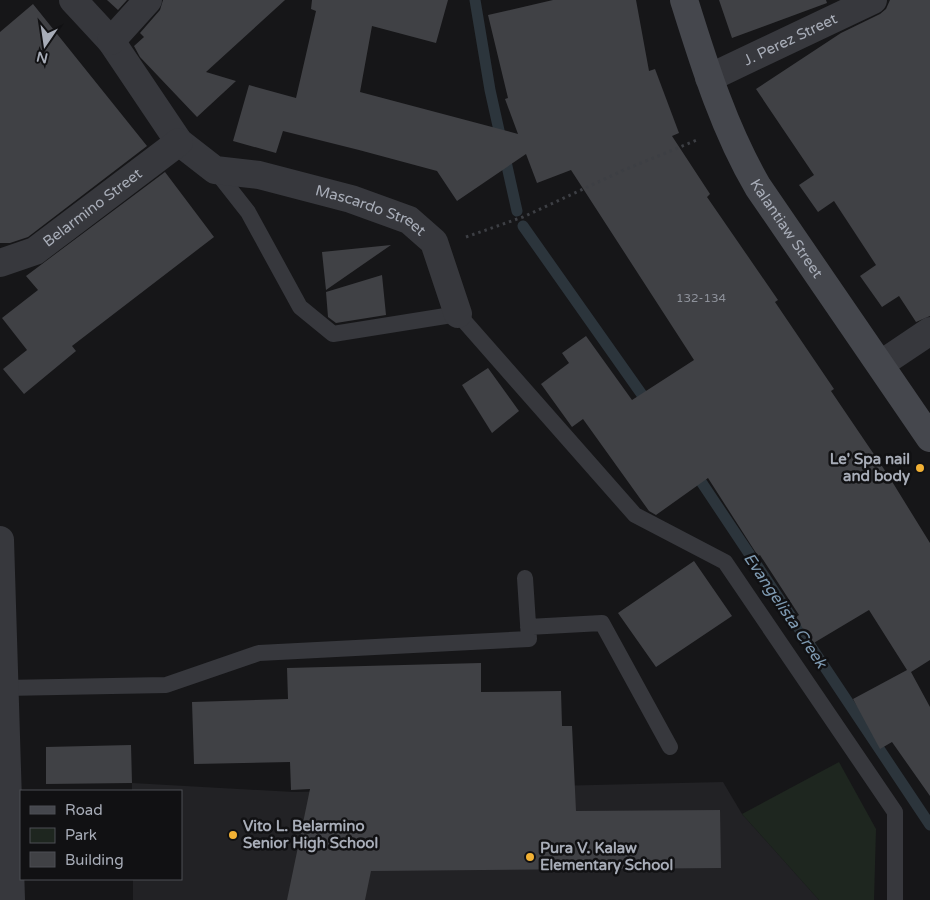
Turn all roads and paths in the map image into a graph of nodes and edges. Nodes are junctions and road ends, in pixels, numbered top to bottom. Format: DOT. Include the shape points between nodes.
graph roads {
  1 [pos="73,0"];
  2 [pos="148,0"];
  3 [pos="684,0"];
  4 [pos="873,0"];
  5 [pos="111,41"];
  6 [pos="709,78"];
  7 [pos="728,127"];
  8 [pos="180,142"];
  9 [pos="215,170"];
  10 [pos="434,242"];
  11 [pos="0,262"];
  12 [pos="458,314"];
  13 [pos="930,331"];
  14 [pos="881,364"];
  15 [pos="930,438"];
  16 [pos="0,540"];
  17 [pos="525,578"];
  18 [pos="528,627"];
  19 [pos="2,647"];
  20 [pos="4,688"];
  21 [pos="670,747"];
  22 [pos="12,900"];
  23 [pos="894,900"];
  1 -- 5 [label="street"];
  2 -- 5 [label="street"];
  3 -- 6 [label="street, Kalantiaw Street"];
  4 -- 6 [label="street, J. Perez Street"];
  5 -- 8 [label="street"];
  6 -- 7 [label="street, Kalantiaw Street"];
  7 -- 10 [label="path" via="522,217 463,238"];
  7 -- 14 [label="street, Kalantiaw Street" via="758,187"];
  8 -- 9 [label="street"];
  8 -- 11 [label="street, Belarmino Street" via="35,250"];
  9 -- 10 [label="street, Mascardo Street" via="258,175 351,199 409,220"];
  9 -- 12 [label="lane" via="248,212 300,307 333,334"];
  10 -- 12 [label="street, Mascardo Street"];
  12 -- 23 [label="lane, Mascardo Street" via="635,514 725,562 895,812"];
  13 -- 14 [label="street"];
  14 -- 15 [label="street, Kalantiaw Street"];
  16 -- 19 [label="street"];
  17 -- 18 [label="lane"];
  18 -- 20 [label="lane" via="529,639 259,653 166,685"];
  18 -- 21 [label="lane" via="602,623"];
  19 -- 20 [label="street"];
  20 -- 22 [label="street"];
}
